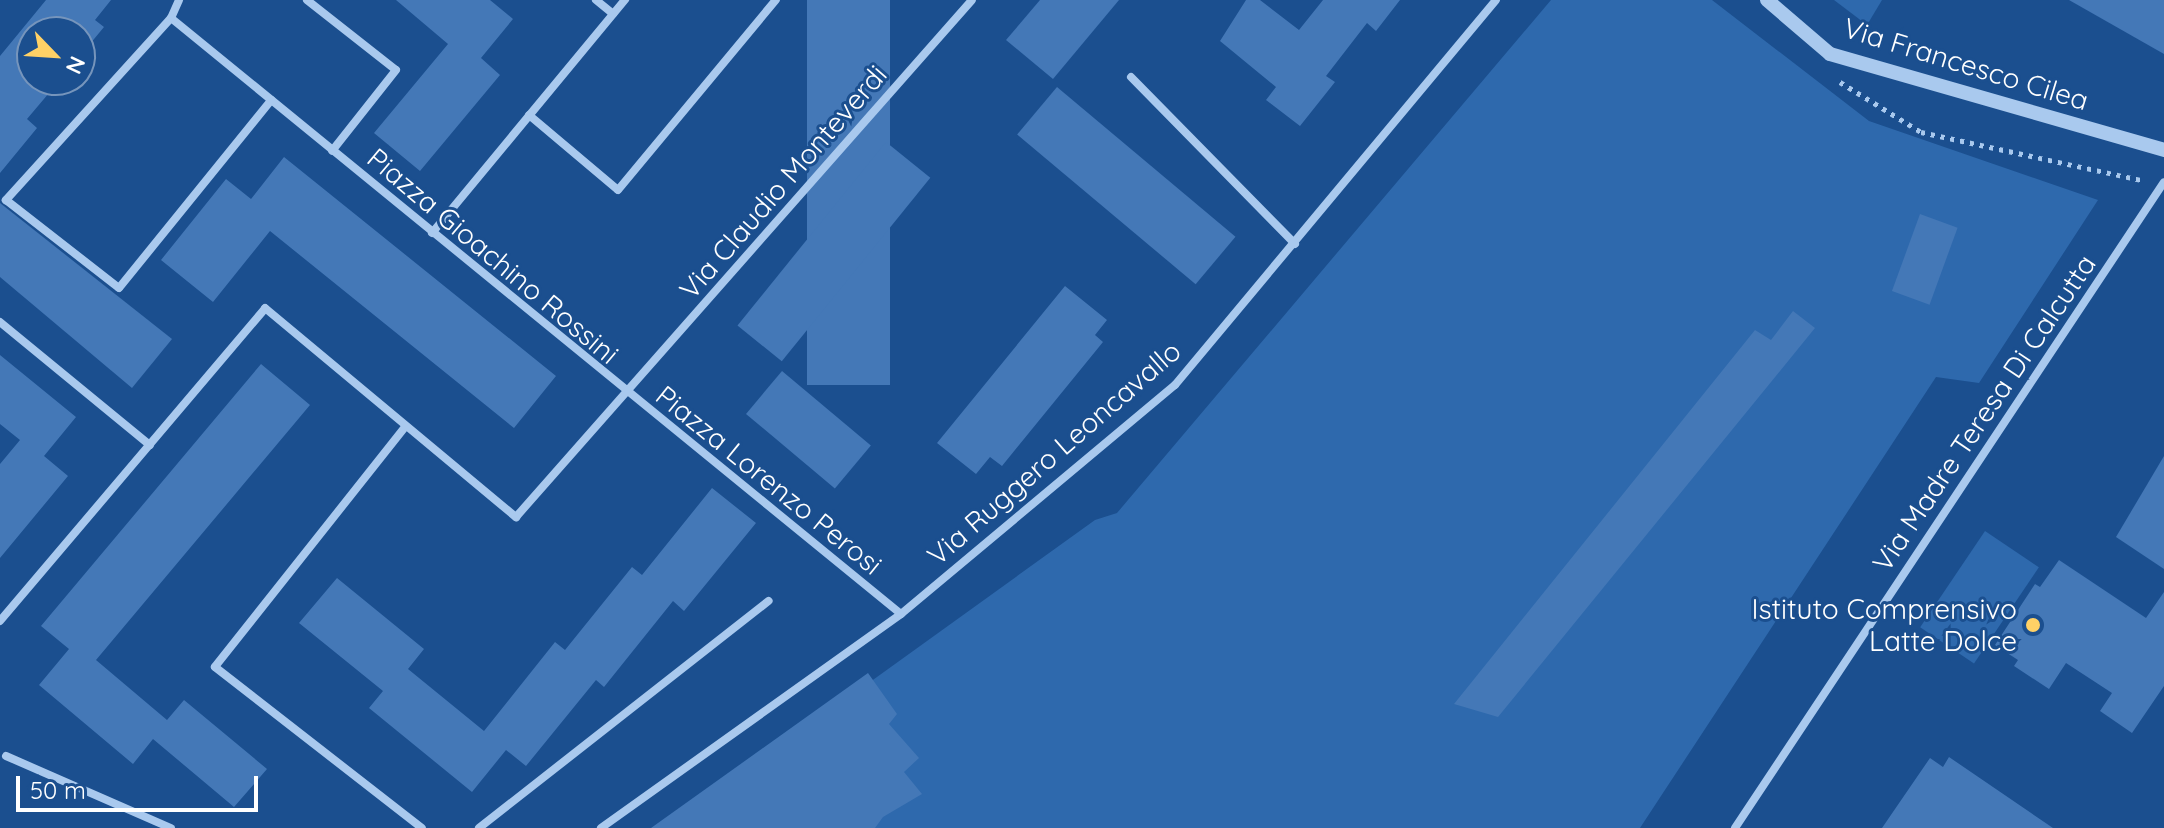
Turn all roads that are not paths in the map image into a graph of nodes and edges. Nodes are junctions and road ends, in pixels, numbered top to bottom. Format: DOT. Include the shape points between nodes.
graph roads {
  1 [pos="179,0"];
  2 [pos="307,0"];
  3 [pos="596,0"];
  4 [pos="625,0"];
  5 [pos="776,0"];
  6 [pos="972,0"];
  7 [pos="1496,0"];
  8 [pos="1767,0"];
  9 [pos="613,14"];
  10 [pos="171,18"];
  11 [pos="1131,77"];
  12 [pos="271,100"];
  13 [pos="529,115"];
  14 [pos="2164,150"];
  15 [pos="332,151"];
  16 [pos="2163,184"];
  17 [pos="432,233"];
  18 [pos="1295,244"];
  19 [pos="0,322"];
  20 [pos="626,394"];
  21 [pos="405,427"];
  22 [pos="150,445"];
  23 [pos="769,601"];
  24 [pos="901,614"];
  25 [pos="0,621"];
  26 [pos="6,756"];
  27 [pos="171,828"];
  28 [pos="422,828"];
  29 [pos="479,828"];
  30 [pos="601,828"];
  31 [pos="1735,828"];
  1 -- 10 [label="street"];
  2 -- 15 [label="street, Piazza Gioachino Rossini" via="396,70"];
  3 -- 9 [label="street"];
  4 -- 9 [label="street"];
  5 -- 13 [label="street" via="618,190"];
  6 -- 20 [label="street, Via Claudio Monteverdi"];
  7 -- 18 [label="street, Via Ruggero Leoncavallo"];
  8 -- 14 [label="street, Via Francesco Cilea" via="1830,54"];
  9 -- 13 [label="street"];
  10 -- 12 [label="street, Piazza Gioachino Rossini"];
  10 -- 12 [label="street" via="6,200 119,288"];
  11 -- 18 [label="street"];
  12 -- 15 [label="street, Piazza Gioachino Rossini"];
  13 -- 17 [label="street"];
  15 -- 17 [label="street, Piazza Gioachino Rossini"];
  16 -- 31 [label="street, Via Madre Teresa Di Calcutta"];
  17 -- 20 [label="street, Piazza Gioachino Rossini"];
  18 -- 24 [label="street, Via Ruggero Leoncavallo" via="1175,385"];
  19 -- 22 [label="street"];
  20 -- 21 [label="street, Piazza Lorenzo Perosi" via="516,517"];
  20 -- 24 [label="street, Piazza Lorenzo Perosi"];
  21 -- 22 [label="street, Piazza Lorenzo Perosi" via="265,308"];
  21 -- 28 [label="street" via="215,667"];
  22 -- 25 [label="street, Piazza Lorenzo Perosi"];
  23 -- 29 [label="street"];
  24 -- 30 [label="street, Via Ruggero Leoncavallo"];
  26 -- 27 [label="street"];
}
